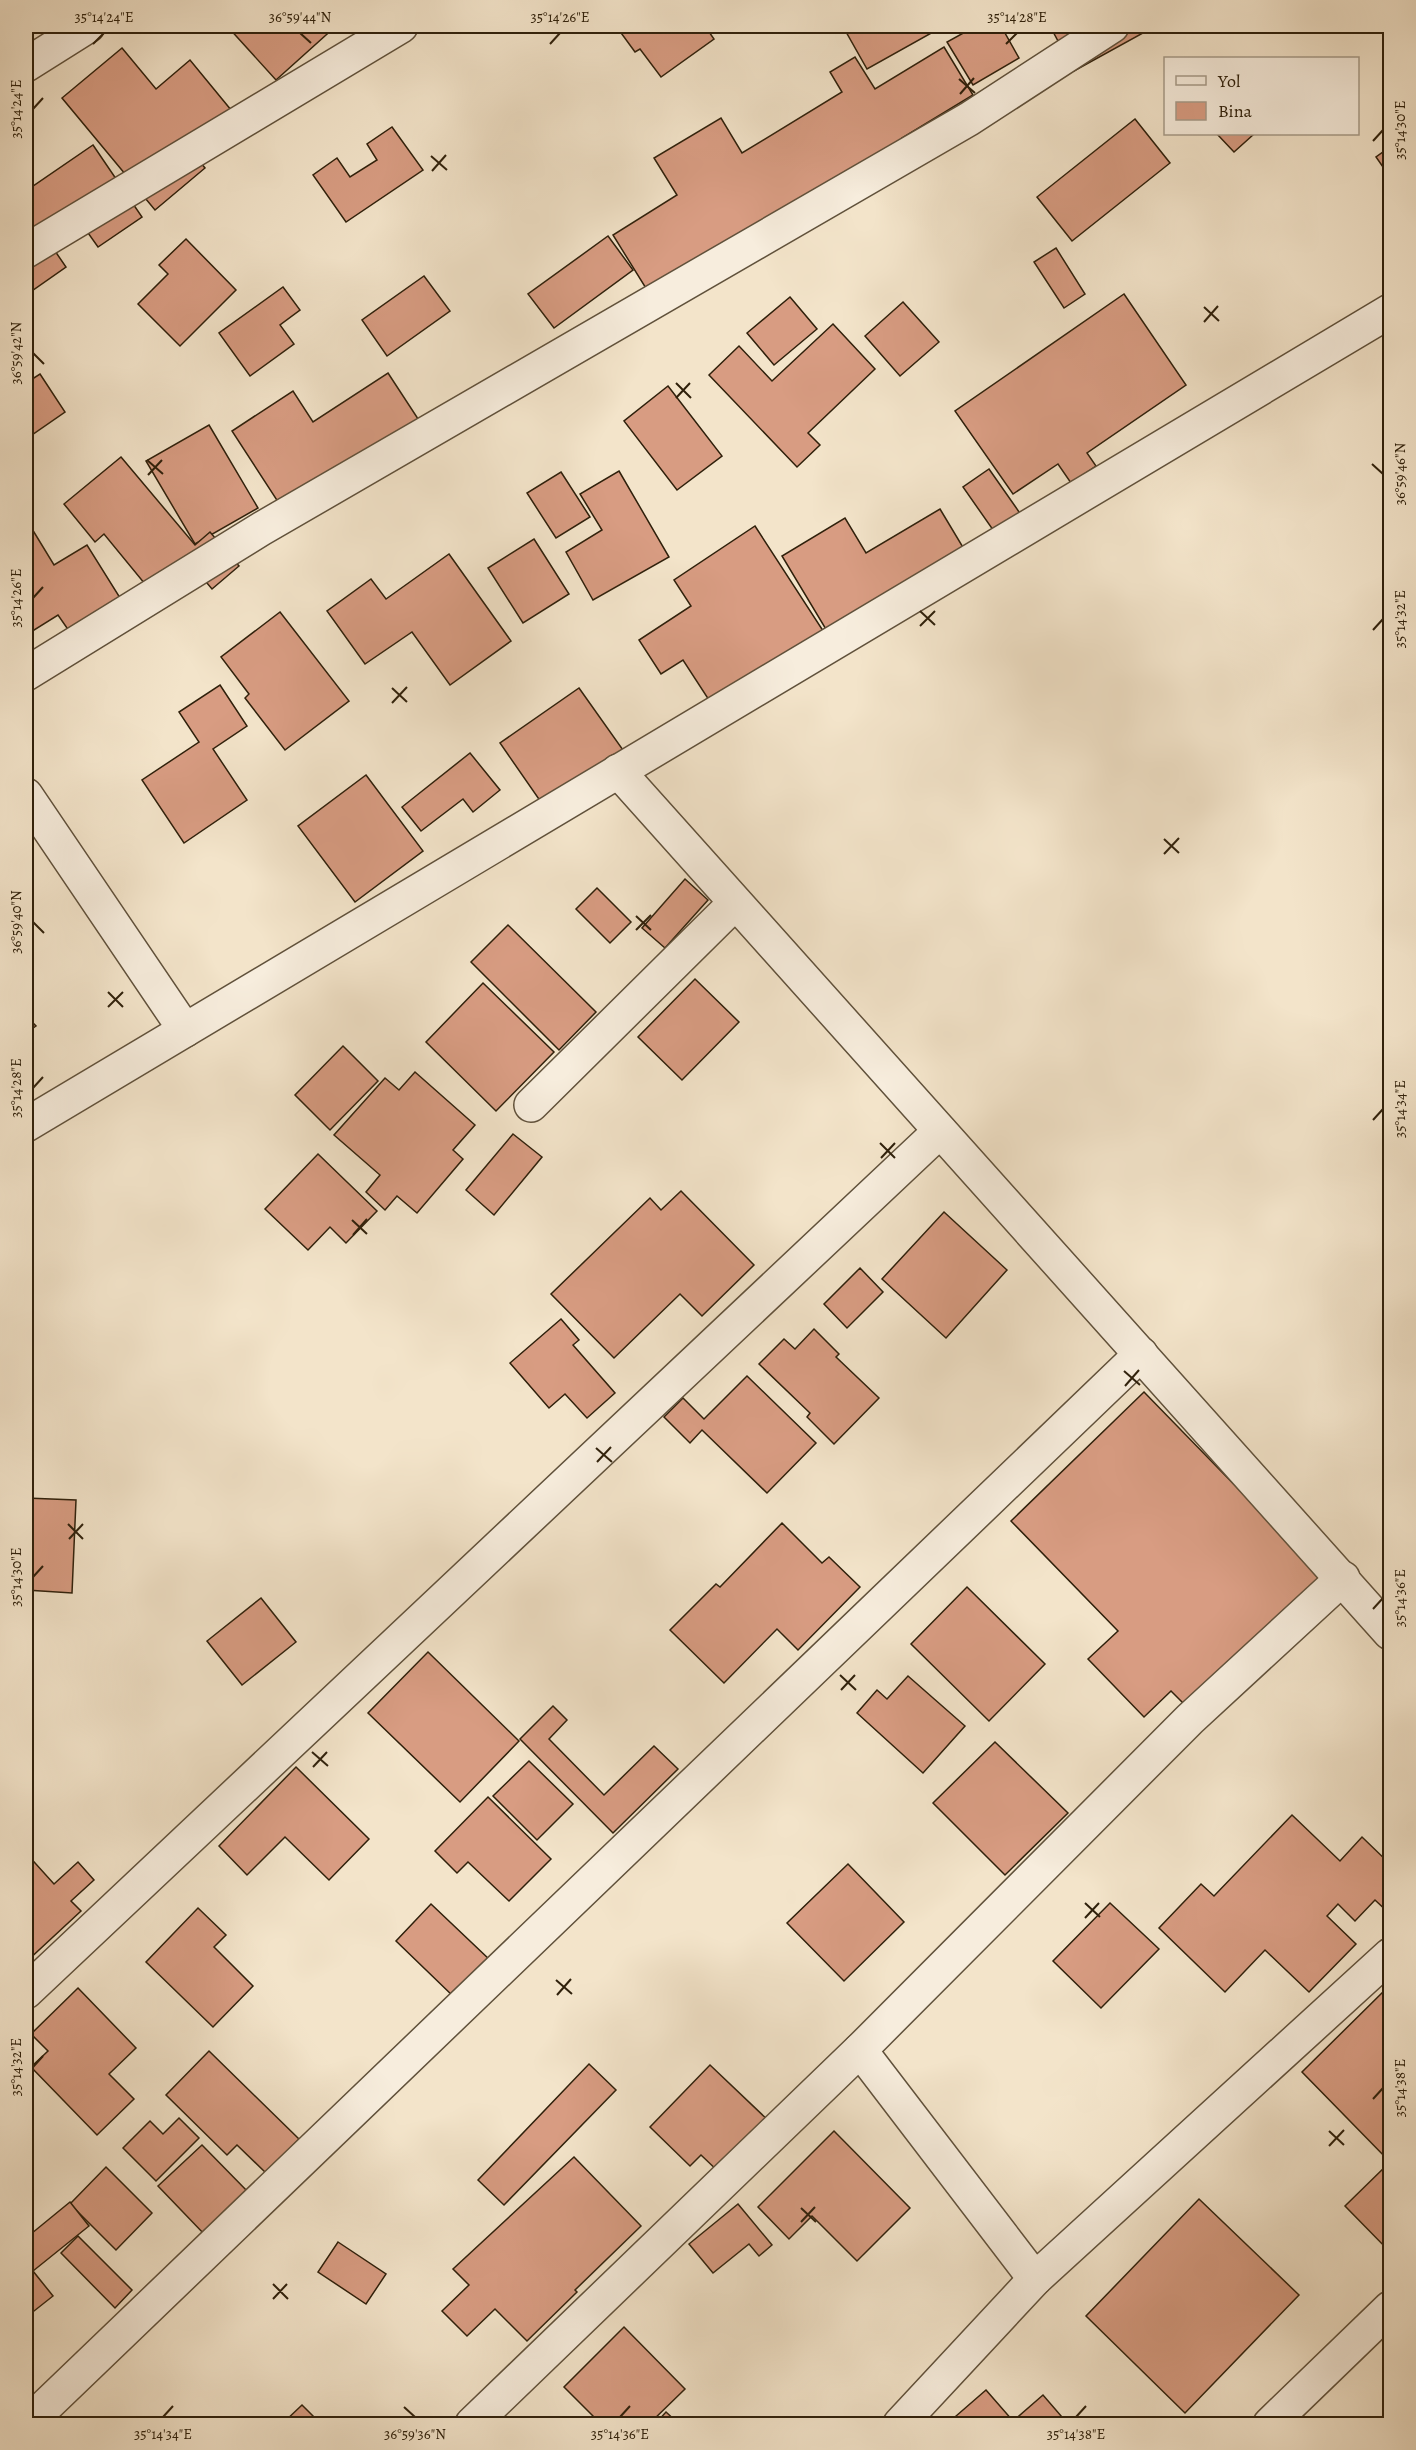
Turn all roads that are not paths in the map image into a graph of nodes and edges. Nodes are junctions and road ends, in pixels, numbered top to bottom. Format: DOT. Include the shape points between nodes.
graph roads {
  1 [pos="88,26"];
  2 [pos="401,26"];
  3 [pos="1112,26"];
  4 [pos="26,65"];
  5 [pos="26,251"];
  6 [pos="1390,311"];
  7 [pos="26,674"];
  8 [pos="618,771"];
  9 [pos="26,795"];
  10 [pos="735,903"];
  11 [pos="185,1030"];
  12 [pos="531,1105"];
  13 [pos="26,1125"];
  14 [pos="940,1131"];
  15 [pos="1141,1354"];
  16 [pos="1343,1578"];
  17 [pos="1390,1632"];
  18 [pos="1390,1955"];
  19 [pos="26,1992"];
  20 [pos="860,2050"];
  21 [pos="1035,2279"];
  22 [pos="1390,2308"];
  23 [pos="27,2424"];
  24 [pos="472,2424"];
  25 [pos="900,2424"];
  26 [pos="1269,2424"];
  1 -- 4 [label="street"];
  2 -- 5 [label="street"];
  3 -- 7 [label="street" via="969,118 261,529"];
  6 -- 8 [label="street"];
  8 -- 10 [label="street"];
  8 -- 11 [label="street"];
  9 -- 11 [label="street"];
  10 -- 12 [label="street"];
  10 -- 14 [label="street"];
  11 -- 13 [label="street"];
  14 -- 15 [label="street"];
  14 -- 19 [label="street"];
  15 -- 16 [label="street"];
  15 -- 23 [label="street"];
  16 -- 17 [label="street"];
  16 -- 20 [label="street" via="1190,1719"];
  18 -- 21 [label="street"];
  20 -- 21 [label="street"];
  20 -- 24 [label="street"];
  21 -- 25 [label="street"];
  22 -- 26 [label="street"];
}
